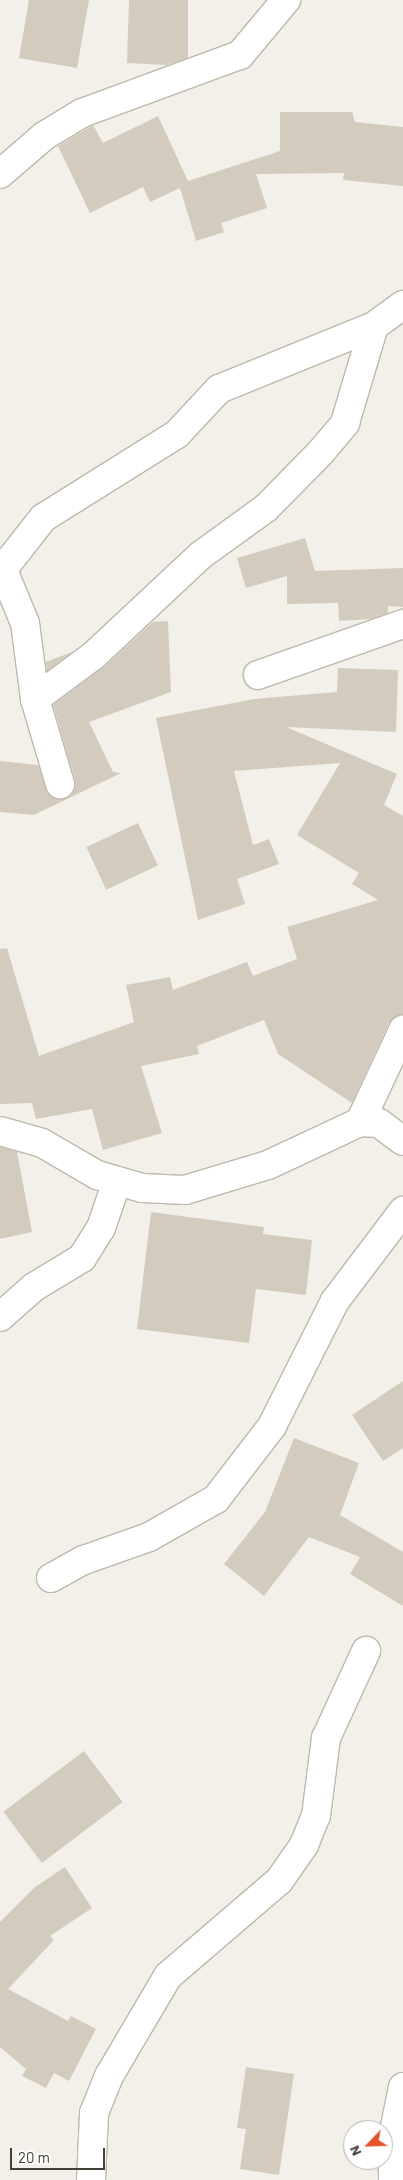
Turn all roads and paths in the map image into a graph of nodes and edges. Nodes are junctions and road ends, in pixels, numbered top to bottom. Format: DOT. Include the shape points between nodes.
graph roads {
  1 [pos="286,0"];
  2 [pos="0,174"];
  3 [pos="403,306"];
  4 [pos="374,326"];
  5 [pos="2,566"];
  6 [pos="403,624"];
  7 [pos="258,675"];
  8 [pos="35,700"];
  9 [pos="60,784"];
  10 [pos="403,1030"];
  11 [pos="360,1122"];
  12 [pos="0,1131"];
  13 [pos="403,1141"];
  14 [pos="117,1180"];
  15 [pos="403,1211"];
  16 [pos="0,1317"];
  17 [pos="51,1578"];
  18 [pos="366,1651"];
  19 [pos="403,2087"];
  20 [pos="91,2180"];
  21 [pos="393,2180"];
  1 -- 2 [label="street" via="240,55 82,113 44,136"];
  3 -- 4 [label="street"];
  4 -- 5 [label="street" via="219,389 177,434 43,518"];
  4 -- 8 [label="street" via="345,423 321,452 266,508 201,556 93,656"];
  5 -- 8 [label="street" via="25,624"];
  6 -- 7 [label="street"];
  8 -- 9 [label="street"];
  10 -- 11 [label="street"];
  11 -- 13 [label="street" via="379,1122"];
  11 -- 14 [label="street" via="268,1165 185,1190"];
  12 -- 14 [label="street" via="42,1143 97,1175"];
  14 -- 16 [label="street" via="101,1228 82,1258 34,1287"];
  15 -- 17 [label="street" via="335,1301 272,1426 216,1500 149,1537 84,1560"];
  18 -- 20 [label="street" via="326,1738 316,1816 304,1845 279,1881 168,1976 108,2076 94,2113"];
  19 -- 21 [label="street" via="392,2141"];
}
